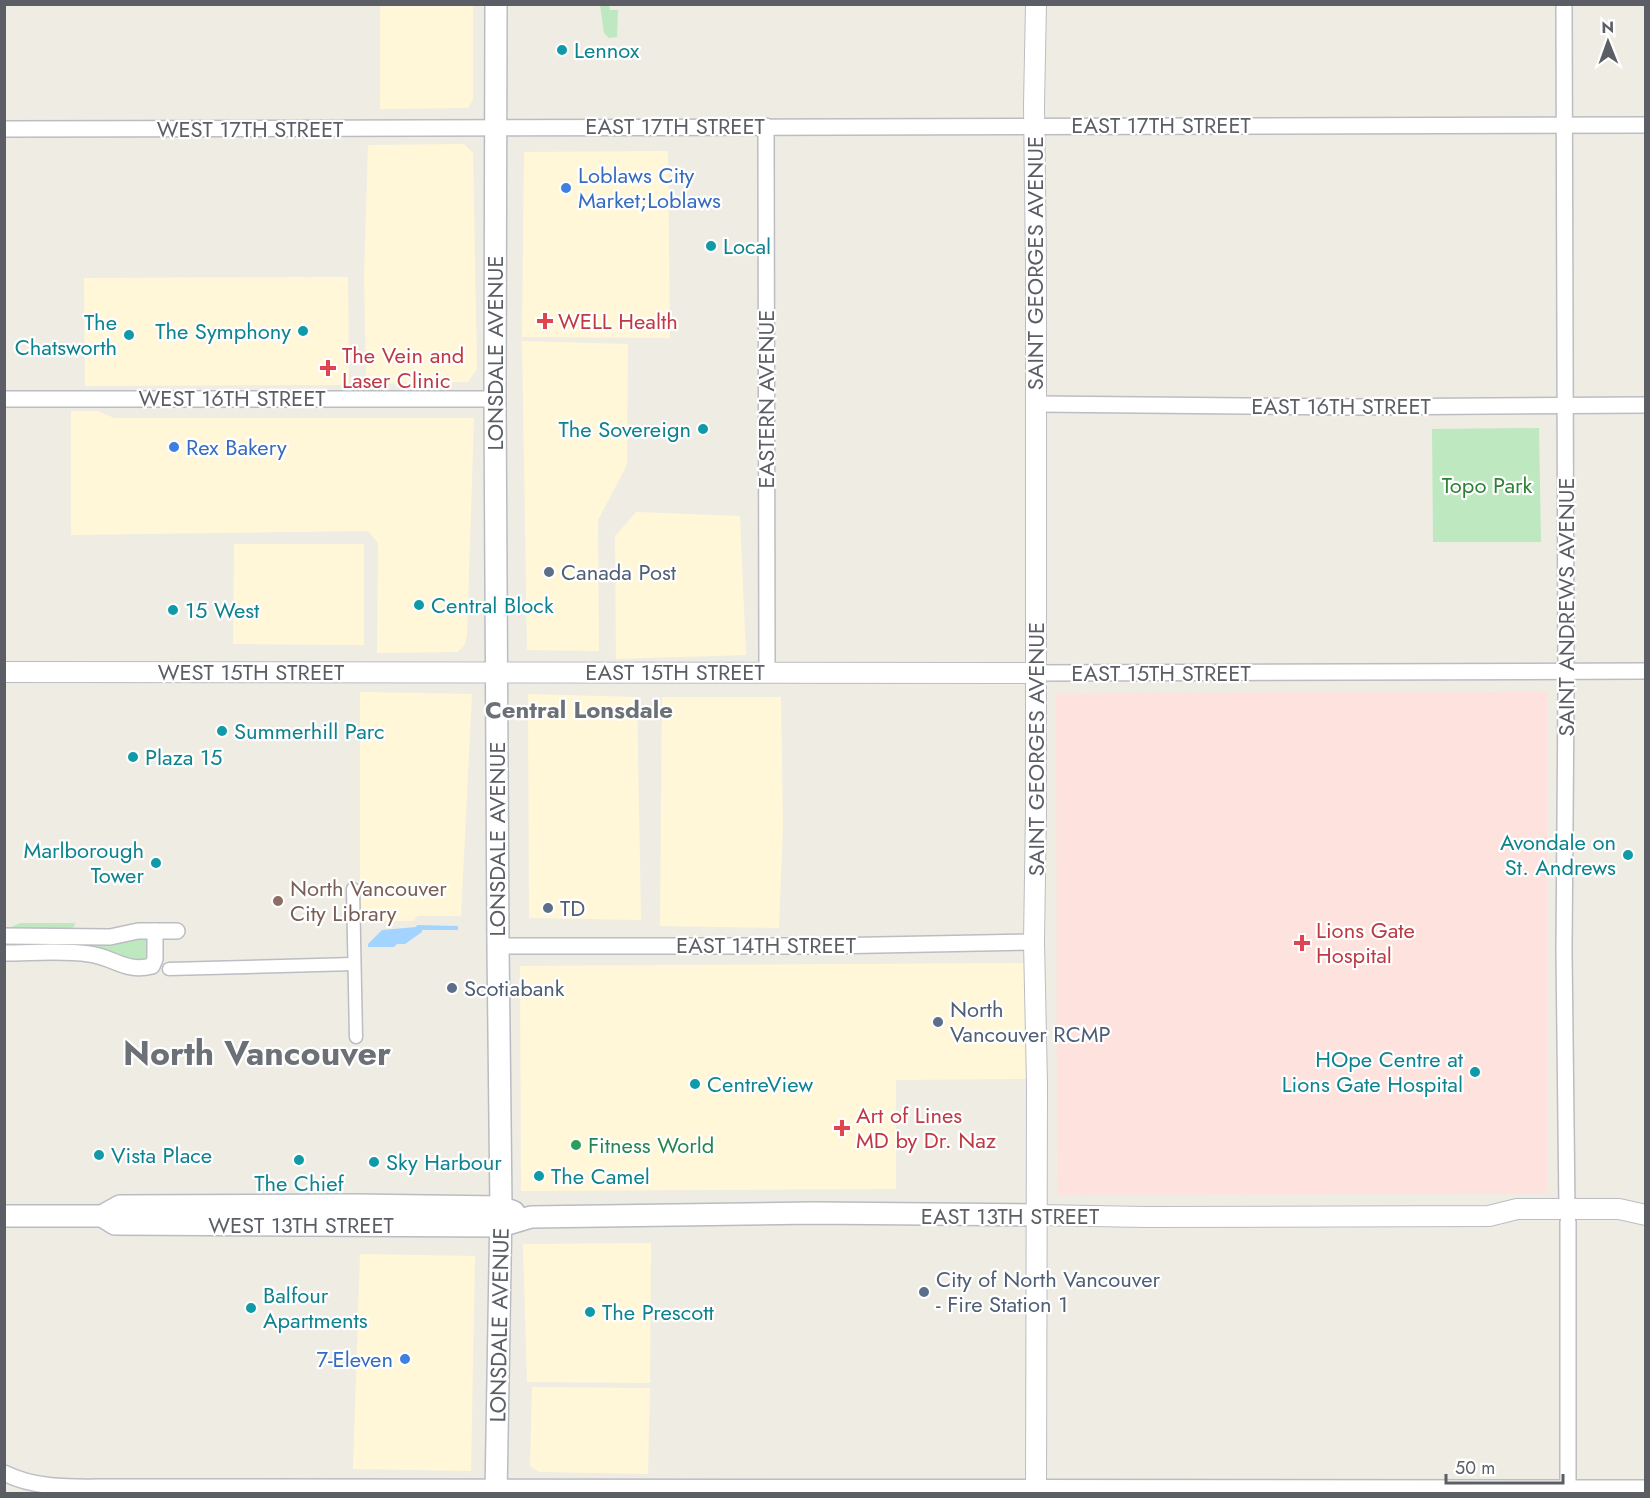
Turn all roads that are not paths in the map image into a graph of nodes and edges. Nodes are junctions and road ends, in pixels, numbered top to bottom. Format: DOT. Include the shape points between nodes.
graph roads {
  1 [pos="496,4"];
  2 [pos="1036,4"];
  3 [pos="1564,4"];
  4 [pos="1034,125"];
  5 [pos="1565,125"];
  6 [pos="1646,125"];
  7 [pos="766,126"];
  8 [pos="496,128"];
  9 [pos="4,129"];
  10 [pos="4,399"];
  11 [pos="495,399"];
  12 [pos="1036,404"];
  13 [pos="1566,405"];
  14 [pos="1646,405"];
  15 [pos="1566,670"];
  16 [pos="767,671"];
  17 [pos="1646,671"];
  18 [pos="4,672"];
  19 [pos="497,673"];
  20 [pos="1036,673"];
  21 [pos="353,889"];
  22 [pos="155,931"];
  23 [pos="177,931"];
  24 [pos="4,936"];
  25 [pos="1034,942"];
  26 [pos="498,946"];
  27 [pos="4,953"];
  28 [pos="354,964"];
  29 [pos="169,969"];
  30 [pos="356,1037"];
  31 [pos="1037,1215"];
  32 [pos="1646,1215"];
  33 [pos="4,1216"];
  34 [pos="1568,1216"];
  35 [pos="501,1217"];
  36 [pos="4,1473"];
  37 [pos="1646,1488"];
  38 [pos="154,1490"];
  39 [pos="496,1491"];
  40 [pos="1036,1491"];
  41 [pos="1568,1491"];
  1 -- 8 [label="main road, LONSDALE AVENUE"];
  2 -- 4 [label="street, SAINT GEORGES AVENUE"];
  3 -- 5 [label="street, SAINT ANDREWS AVENUE"];
  4 -- 5 [label="street, EAST 17TH STREET"];
  4 -- 7 [label="street, EAST 17TH STREET"];
  4 -- 12 [label="street, SAINT GEORGES AVENUE"];
  5 -- 6 [label="street, EAST 17TH STREET"];
  5 -- 13 [label="street, SAINT ANDREWS AVENUE"];
  7 -- 8 [label="street, EAST 17TH STREET"];
  7 -- 16 [label="street, EASTERN AVENUE"];
  8 -- 9 [label="street, WEST 17TH STREET"];
  8 -- 11 [label="main road, LONSDALE AVENUE"];
  10 -- 11 [label="street, WEST 16TH STREET"];
  11 -- 19 [label="main road, LONSDALE AVENUE"];
  12 -- 13 [label="street, EAST 16TH STREET"];
  12 -- 20 [label="street, SAINT GEORGES AVENUE"];
  13 -- 14 [label="street, EAST 16TH STREET"];
  13 -- 15 [label="street, SAINT ANDREWS AVENUE"];
  15 -- 17 [label="street, EAST 15TH STREET"];
  15 -- 20 [label="street, EAST 15TH STREET"];
  15 -- 34 [label="street, SAINT ANDREWS AVENUE" via="1564,959"];
  16 -- 19 [label="street, EAST 15TH STREET"];
  16 -- 20 [label="street, EAST 15TH STREET"];
  18 -- 19 [label="street, WEST 15TH STREET"];
  19 -- 26 [label="main road, LONSDALE AVENUE"];
  20 -- 25 [label="street, SAINT GEORGES AVENUE"];
  21 -- 28 [label="street"];
  22 -- 23 [label="street"];
  22 -- 24 [label="street" via="110,937"];
  22 -- 27 [label="street" via="155,959 152,966 143,968 131,969 89,954"];
  25 -- 26 [label="street, EAST 14TH STREET"];
  25 -- 31 [label="street, SAINT GEORGES AVENUE"];
  26 -- 35 [label="main road, LONSDALE AVENUE"];
  28 -- 29 [label="street"];
  28 -- 30 [label="street"];
  31 -- 34 [label="street, EAST 13TH STREET" via="1489,1215 1516,1222"];
  31 -- 35 [label="main road, EAST 13TH STREET"];
  31 -- 40 [label="street, SAINT GEORGES AVENUE"];
  32 -- 34 [label="street, EAST 13TH STREET" via="1619,1222"];
  33 -- 35 [label="main road, WEST 13TH STREET" via="102,1216 115,1224"];
  34 -- 41 [label="street, SAINT ANDREWS AVENUE"];
  35 -- 39 [label="main road, LONSDALE AVENUE"];
  36 -- 38 [label="street" via="56,1486"];
  37 -- 41 [label="street"];
  38 -- 39 [label="street"];
  39 -- 40 [label="street" via="654,1486"];
  40 -- 41 [label="street"];
}
